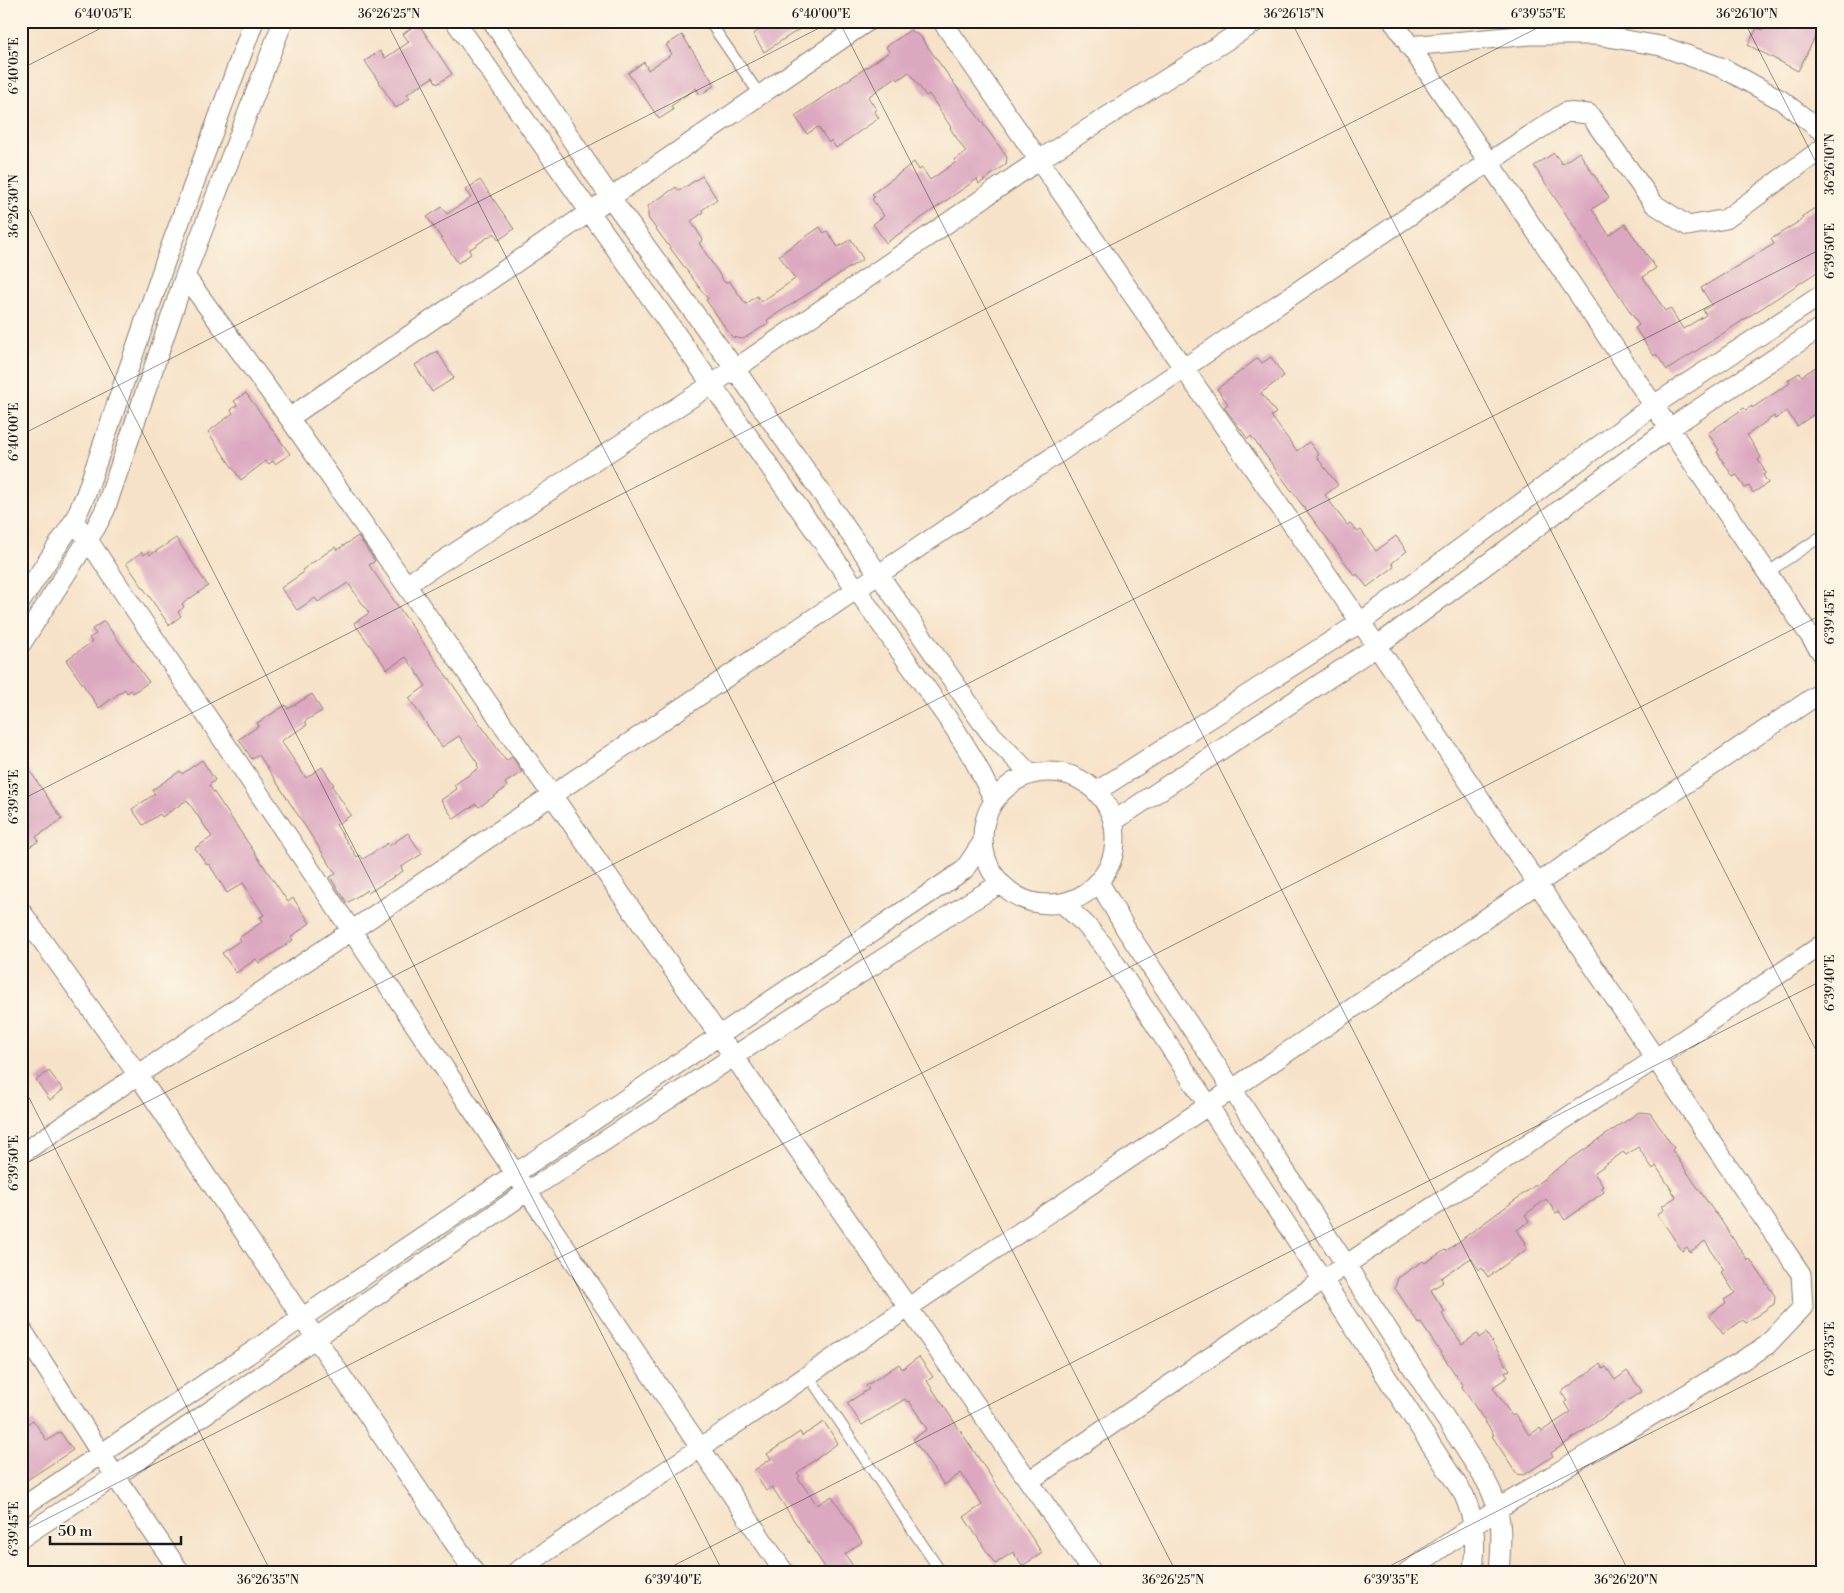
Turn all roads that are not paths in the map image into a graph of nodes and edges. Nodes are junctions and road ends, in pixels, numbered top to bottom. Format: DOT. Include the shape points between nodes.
graph roads {
  1 [pos="254,21"];
  2 [pos="284,21"];
  3 [pos="454,21"];
  4 [pos="492,21"];
  5 [pos="709,21"];
  6 [pos="868,21"];
  7 [pos="942,21"];
  8 [pos="1257,21"];
  9 [pos="1393,21"];
  10 [pos="1409,46"];
  11 [pos="760,95"];
  12 [pos="1823,132"];
  13 [pos="1823,148"];
  14 [pos="1039,160"];
  15 [pos="1489,162"];
  16 [pos="610,197"];
  17 [pos="589,212"];
  18 [pos="185,276"];
  19 [pos="1823,294"];
  20 [pos="1823,326"];
  21 [pos="735,369"];
  22 [pos="1184,369"];
  23 [pos="711,384"];
  24 [pos="1654,405"];
  25 [pos="288,418"];
  26 [pos="1670,428"];
  27 [pos="74,521"];
  28 [pos="1823,535"];
  29 [pos="88,540"];
  30 [pos="1768,573"];
  31 [pos="879,574"];
  32 [pos="406,585"];
  33 [pos="856,590"];
  34 [pos="21,601"];
  35 [pos="1361,622"];
  36 [pos="21,644"];
  37 [pos="1377,646"];
  38 [pos="1823,655"];
  39 [pos="1823,692"];
  40 [pos="1030,774"];
  41 [pos="1097,791"];
  42 [pos="553,794"];
  43 [pos="994,800"];
  44 [pos="1114,821"];
  45 [pos="982,843"];
  46 [pos="1099,882"];
  47 [pos="1000,884"];
  48 [pos="1537,884"];
  49 [pos="1063,904"];
  50 [pos="21,912"];
  51 [pos="352,930"];
  52 [pos="1823,944"];
  53 [pos="719,1035"];
  54 [pos="734,1056"];
  55 [pos="1655,1059"];
  56 [pos="138,1075"];
  57 [pos="1232,1089"];
  58 [pos="1208,1106"];
  59 [pos="21,1154"];
  60 [pos="516,1173"];
  61 [pos="528,1191"];
  62 [pos="1346,1264"];
  63 [pos="1323,1280"];
  64 [pos="908,1307"];
  65 [pos="302,1318"];
  66 [pos="21,1328"];
  67 [pos="316,1338"];
  68 [pos="808,1375"];
  69 [pos="700,1447"];
  70 [pos="102,1454"];
  71 [pos="115,1476"];
  72 [pos="1029,1481"];
  73 [pos="21,1508"];
  74 [pos="1499,1508"];
  75 [pos="1474,1524"];
  76 [pos="21,1538"];
  77 [pos="180,1572"];
  78 [pos="474,1572"];
  79 [pos="516,1572"];
  80 [pos="784,1572"];
  81 [pos="941,1572"];
  82 [pos="1092,1572"];
  83 [pos="1407,1572"];
  84 [pos="1473,1572"];
  85 [pos="1499,1572"];
  1 -- 27 [label="street"];
  2 -- 18 [label="street"];
  3 -- 17 [label="street"];
  4 -- 16 [label="street"];
  5 -- 11 [label="lane"];
  6 -- 11 [label="street"];
  7 -- 14 [label="street"];
  8 -- 14 [label="street"];
  9 -- 10 [label="street"];
  10 -- 12 [label="street" via="1530,35 1596,35 1661,46 1723,68 1781,100"];
  10 -- 15 [label="street"];
  11 -- 16 [label="street"];
  13 -- 15 [label="street" via="1726,219 1688,226 1654,204 1589,114 1566,112"];
  14 -- 21 [label="street"];
  14 -- 22 [label="street"];
  15 -- 22 [label="street"];
  15 -- 24 [label="street"];
  16 -- 17 [label="street"];
  16 -- 21 [label="street"];
  17 -- 23 [label="street"];
  17 -- 25 [label="street"];
  18 -- 25 [label="street"];
  18 -- 29 [label="street" via="105,510"];
  19 -- 24 [label="street"];
  20 -- 26 [label="street"];
  21 -- 23 [label="street"];
  21 -- 31 [label="street"];
  22 -- 31 [label="street"];
  22 -- 35 [label="street"];
  23 -- 32 [label="street"];
  23 -- 33 [label="street"];
  24 -- 26 [label="street"];
  24 -- 35 [label="street"];
  25 -- 32 [label="street"];
  26 -- 30 [label="street"];
  26 -- 37 [label="street"];
  27 -- 29 [label="street"];
  27 -- 34 [label="street"];
  28 -- 30 [label="lane"];
  29 -- 36 [label="street"];
  29 -- 51 [label="street"];
  30 -- 38 [label="street"];
  31 -- 33 [label="street"];
  31 -- 40 [label="street" via="980,720"];
  32 -- 42 [label="street"];
  33 -- 42 [label="street"];
  33 -- 43 [label="street" via="955,728"];
  35 -- 37 [label="street"];
  35 -- 41 [label="street"];
  37 -- 44 [label="street"];
  37 -- 48 [label="street"];
  39 -- 48 [label="street"];
  40 -- 41 [label="street" via="1066,773"];
  40 -- 43 [label="street" via="1010,784"];
  41 -- 44 [label="street"];
  42 -- 51 [label="street"];
  42 -- 53 [label="street"];
  43 -- 45 [label="street" via="985,820"];
  44 -- 46 [label="street" via="1116,843 1111,864"];
  45 -- 47 [label="street" via="988,865"];
  45 -- 53 [label="street" via="964,870"];
  46 -- 49 [label="street" via="1084,896"];
  46 -- 57 [label="street" via="1127,931"];
  47 -- 49 [label="street" via="1019,898 1040,905"];
  47 -- 54 [label="street"];
  48 -- 55 [label="street"];
  48 -- 57 [label="street"];
  49 -- 58 [label="street" via="1103,946"];
  50 -- 56 [label="street"];
  51 -- 56 [label="street"];
  51 -- 60 [label="street"];
  52 -- 55 [label="street"];
  53 -- 54 [label="street"];
  53 -- 60 [label="street"];
  54 -- 61 [label="street"];
  54 -- 64 [label="street"];
  55 -- 62 [label="street"];
  55 -- 74 [label="street" via="1801,1274 1803,1307 1766,1346"];
  56 -- 59 [label="street"];
  56 -- 65 [label="street"];
  57 -- 58 [label="street"];
  57 -- 62 [label="street"];
  58 -- 63 [label="street"];
  58 -- 64 [label="street"];
  60 -- 61 [label="street"];
  60 -- 65 [label="street"];
  61 -- 67 [label="street"];
  61 -- 69 [label="street"];
  62 -- 63 [label="street"];
  62 -- 74 [label="street" via="1486,1481"];
  63 -- 72 [label="street"];
  63 -- 75 [label="street" via="1464,1495"];
  64 -- 68 [label="street"];
  64 -- 72 [label="street"];
  65 -- 67 [label="street"];
  65 -- 70 [label="street"];
  66 -- 70 [label="street"];
  67 -- 71 [label="street"];
  67 -- 78 [label="street"];
  68 -- 69 [label="street"];
  68 -- 81 [label="lane"];
  69 -- 79 [label="street"];
  69 -- 80 [label="street"];
  70 -- 71 [label="street"];
  70 -- 73 [label="street"];
  71 -- 76 [label="street"];
  71 -- 77 [label="street"];
  72 -- 82 [label="street"];
  74 -- 75 [label="street"];
  74 -- 85 [label="street" via="1502,1526"];
  75 -- 83 [label="street"];
  75 -- 84 [label="street"];
}
